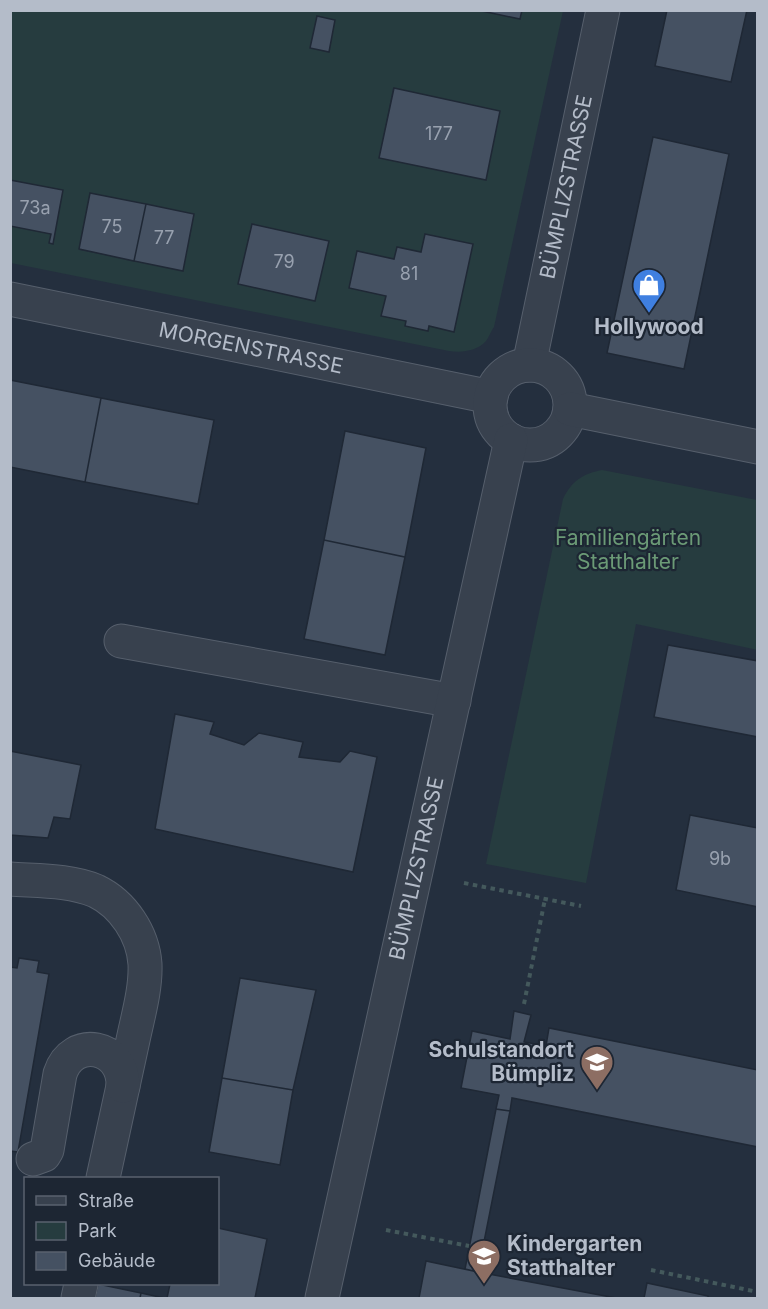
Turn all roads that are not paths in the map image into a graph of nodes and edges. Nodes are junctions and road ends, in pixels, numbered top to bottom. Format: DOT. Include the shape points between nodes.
graph roads {
  1 [pos="603,10"];
  2 [pos="10,299"];
  3 [pos="529,365"];
  4 [pos="491,397"];
  5 [pos="570,409"];
  6 [pos="511,440"];
  7 [pos="758,447"];
  8 [pos="121,641"];
  9 [pos="454,700"];
  10 [pos="10,879"];
  11 [pos="123,1086"];
  12 [pos="33,1159"];
  13 [pos="103,1177"];
  14 [pos="322,1299"];
  1 -- 3 [label="street, BÜMPLIZSTRASSE"];
  2 -- 4 [label="street, MORGENSTRASSE"];
  3 -- 4 [label="street" via="516,367 502,376"];
  3 -- 5 [label="street" via="544,367 557,375 568,392"];
  4 -- 6 [label="street" via="495,422"];
  5 -- 6 [label="street" via="566,423 551,439 531,445"];
  5 -- 7 [label="street"];
  6 -- 9 [label="street, BÜMPLIZSTRASSE"];
  8 -- 9 [label="street"];
  9 -- 14 [label="street, BÜMPLIZSTRASSE"];
  10 -- 11 [label="street" via="69,884 97,892 125,914 137,934 145,963 144,977"];
  11 -- 12 [label="street" via="120,1068 110,1055 96,1049 73,1055 60,1074 47,1150"];
  11 -- 13 [label="street"];
}
